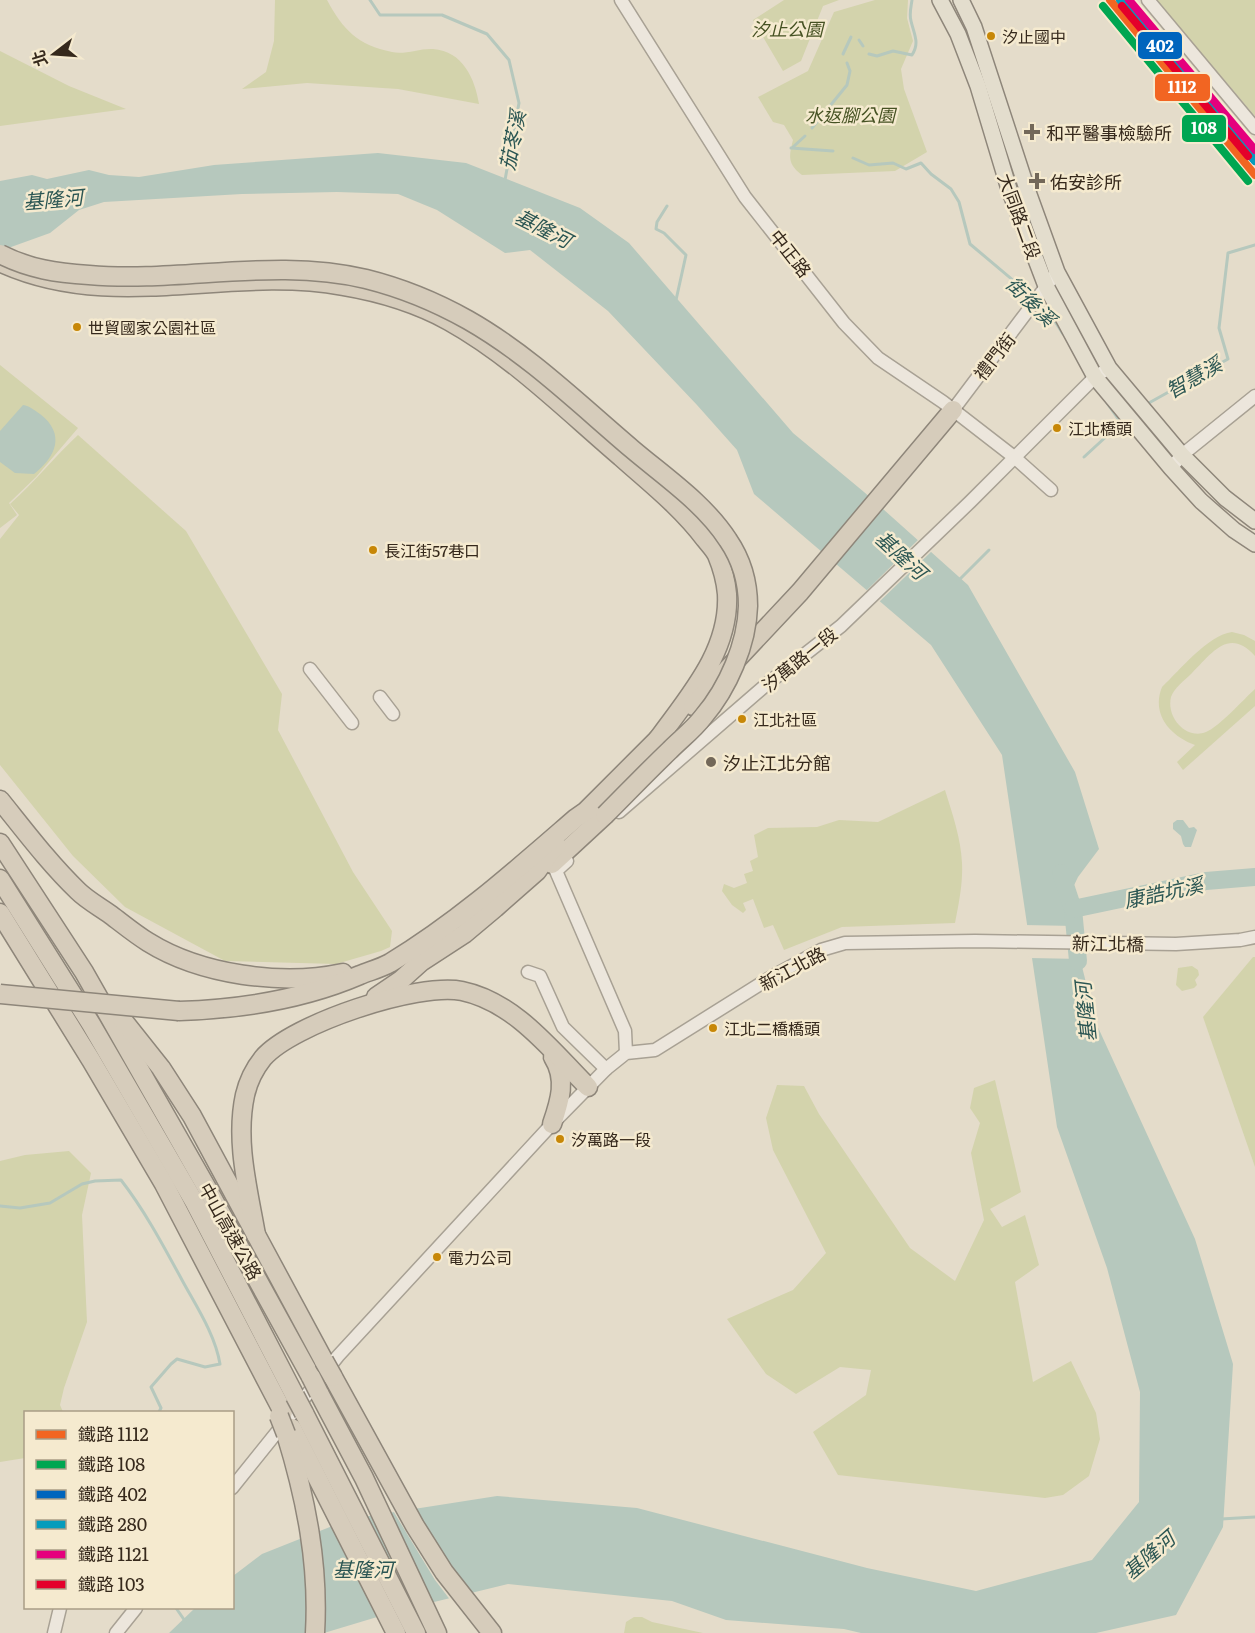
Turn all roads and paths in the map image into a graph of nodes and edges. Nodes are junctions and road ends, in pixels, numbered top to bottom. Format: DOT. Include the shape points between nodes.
graph roads {
  1 [pos="621,0"];
  2 [pos="940,0"];
  3 [pos="961,0"];
  4 [pos="1148,0"];
  5 [pos="1002,109"];
  6 [pos="986,114"];
  7 [pos="1255,128"];
  8 [pos="0,254"];
  9 [pos="0,262"];
  10 [pos="1057,272"];
  11 [pos="1039,295"];
  12 [pos="1109,368"];
  13 [pos="1092,380"];
  14 [pos="1255,396"];
  15 [pos="952,410"];
  16 [pos="1182,455"];
  17 [pos="1014,458"];
  18 [pos="1171,468"];
  19 [pos="1051,490"];
  20 [pos="1255,521"];
  21 [pos="1255,544"];
  22 [pos="310,669"];
  23 [pos="380,697"];
  24 [pos="393,714"];
  25 [pos="352,723"];
  26 [pos="658,739"];
  27 [pos="0,800"];
  28 [pos="586,811"];
  29 [pos="0,843"];
  30 [pos="537,871"];
  31 [pos="0,879"];
  32 [pos="0,913"];
  33 [pos="1255,937"];
  34 [pos="975,941"];
  35 [pos="415,956"];
  36 [pos="84,972"];
  37 [pos="528,972"];
  38 [pos="0,994"];
  39 [pos="0,1004"];
  40 [pos="366,1004"];
  41 [pos="176,1017"];
  42 [pos="544,1043"];
  43 [pos="626,1053"];
  44 [pos="606,1069"];
  45 [pos="588,1087"];
  46 [pos="552,1124"];
  47 [pos="256,1235"];
  48 [pos="285,1423"];
  49 [pos="234,1486"];
  50 [pos="60,1609"];
  51 [pos="135,1609"];
  52 [pos="432,1629"];
  53 [pos="54,1633"];
  54 [pos="116,1633"];
  55 [pos="315,1633"];
  56 [pos="396,1633"];
  57 [pos="492,1633"];
  1 -- 15 [label="street, 中正路" via="745,197 844,323 878,358"];
  2 -- 6 [label="main road, 大同路二段" via="958,34"];
  3 -- 5 [label="main road, 大同路二段"];
  4 -- 7 [label="street"];
  5 -- 6 [label="main road"];
  5 -- 10 [label="main road, 大同路二段"];
  6 -- 11 [label="main road, 大同路二段"];
  8 -- 30 [label="highway, bridge" via="41,270 116,278 326,272 366,279 422,297 468,320 524,357 711,518 738,559 748,607 743,639 721,692 703,717 605,815 552,864"];
  9 -- 26 [label="highway" via="26,274 102,288 308,280 382,294 448,321 487,345 688,516 716,554 727,595 725,624 706,671"];
  10 -- 11 [label="street, 禮門街"];
  10 -- 12 [label="main road, 大同路二段"];
  11 -- 13 [label="main road, 大同路二段"];
  11 -- 15 [label="street, 禮門街"];
  12 -- 13 [label="street"];
  12 -- 16 [label="main road, 大同路二段"];
  13 -- 17 [label="street"];
  13 -- 18 [label="main road, 大同路二段"];
  14 -- 16 [label="street"];
  15 -- 17 [label="street, 中正路"];
  15 -- 26 [label="highway" via="800,592"];
  16 -- 18 [label="street"];
  16 -- 20 [label="main road, 大同路二段" via="1225,498"];
  17 -- 19 [label="street, 中正路"];
  17 -- 43 [label="street, 汐萬路一段" via="847,620 767,684 556,871 625,1031"];
  18 -- 21 [label="main road, 大同路二段" via="1201,501"];
  22 -- 25 [label="street"];
  23 -- 24 [label="street"];
  26 -- 28 [label="highway"];
  27 -- 35 [label="highway" via="79,892 148,943 207,968 271,978 312,978"];
  28 -- 30 [label="highway" via="582,823"];
  28 -- 35 [label="highway"];
  29 -- 36 [label="highway, 中山高速公路"];
  30 -- 35 [label="highway" via="464,934"];
  31 -- 52 [label="highway, 中山高速公路, bridge" via="91,1024 195,1203 342,1486"];
  32 -- 48 [label="highway" via="164,1184"];
  33 -- 34 [label="street, 新江北橋" via="1176,944"];
  34 -- 43 [label="street, 新江北路" via="845,943 821,950 655,1050"];
  35 -- 40 [label="highway" via="402,980"];
  35 -- 41 [label="highway" via="292,999"];
  36 -- 47 [label="highway" via="161,1068 192,1116"];
  36 -- 52 [label="highway, 中山高速公路, bridge" via="311,1377 364,1478"];
  37 -- 44 [label="street" via="540,976 563,1027"];
  38 -- 41 [label="highway, bridge"];
  39 -- 41 [label="highway"];
  40 -- 42 [label="highway" via="423,990 462,991 509,1013"];
  40 -- 47 [label="highway" via="293,1035 264,1056 253,1074 245,1093 242,1121 243,1157"];
  42 -- 45 [label="highway"];
  42 -- 46 [label="highway" via="561,1073 561,1099"];
  43 -- 44 [label="street"];
  44 -- 45 [label="street"];
  45 -- 46 [label="street"];
  46 -- 49 [label="street" via="338,1356"];
  47 -- 57 [label="highway" via="395,1491 444,1572"];
  48 -- 55 [label="highway" via="315,1563"];
  48 -- 56 [label="highway"];
  50 -- 53 [label="street"];
  51 -- 54 [label="street"];
}
